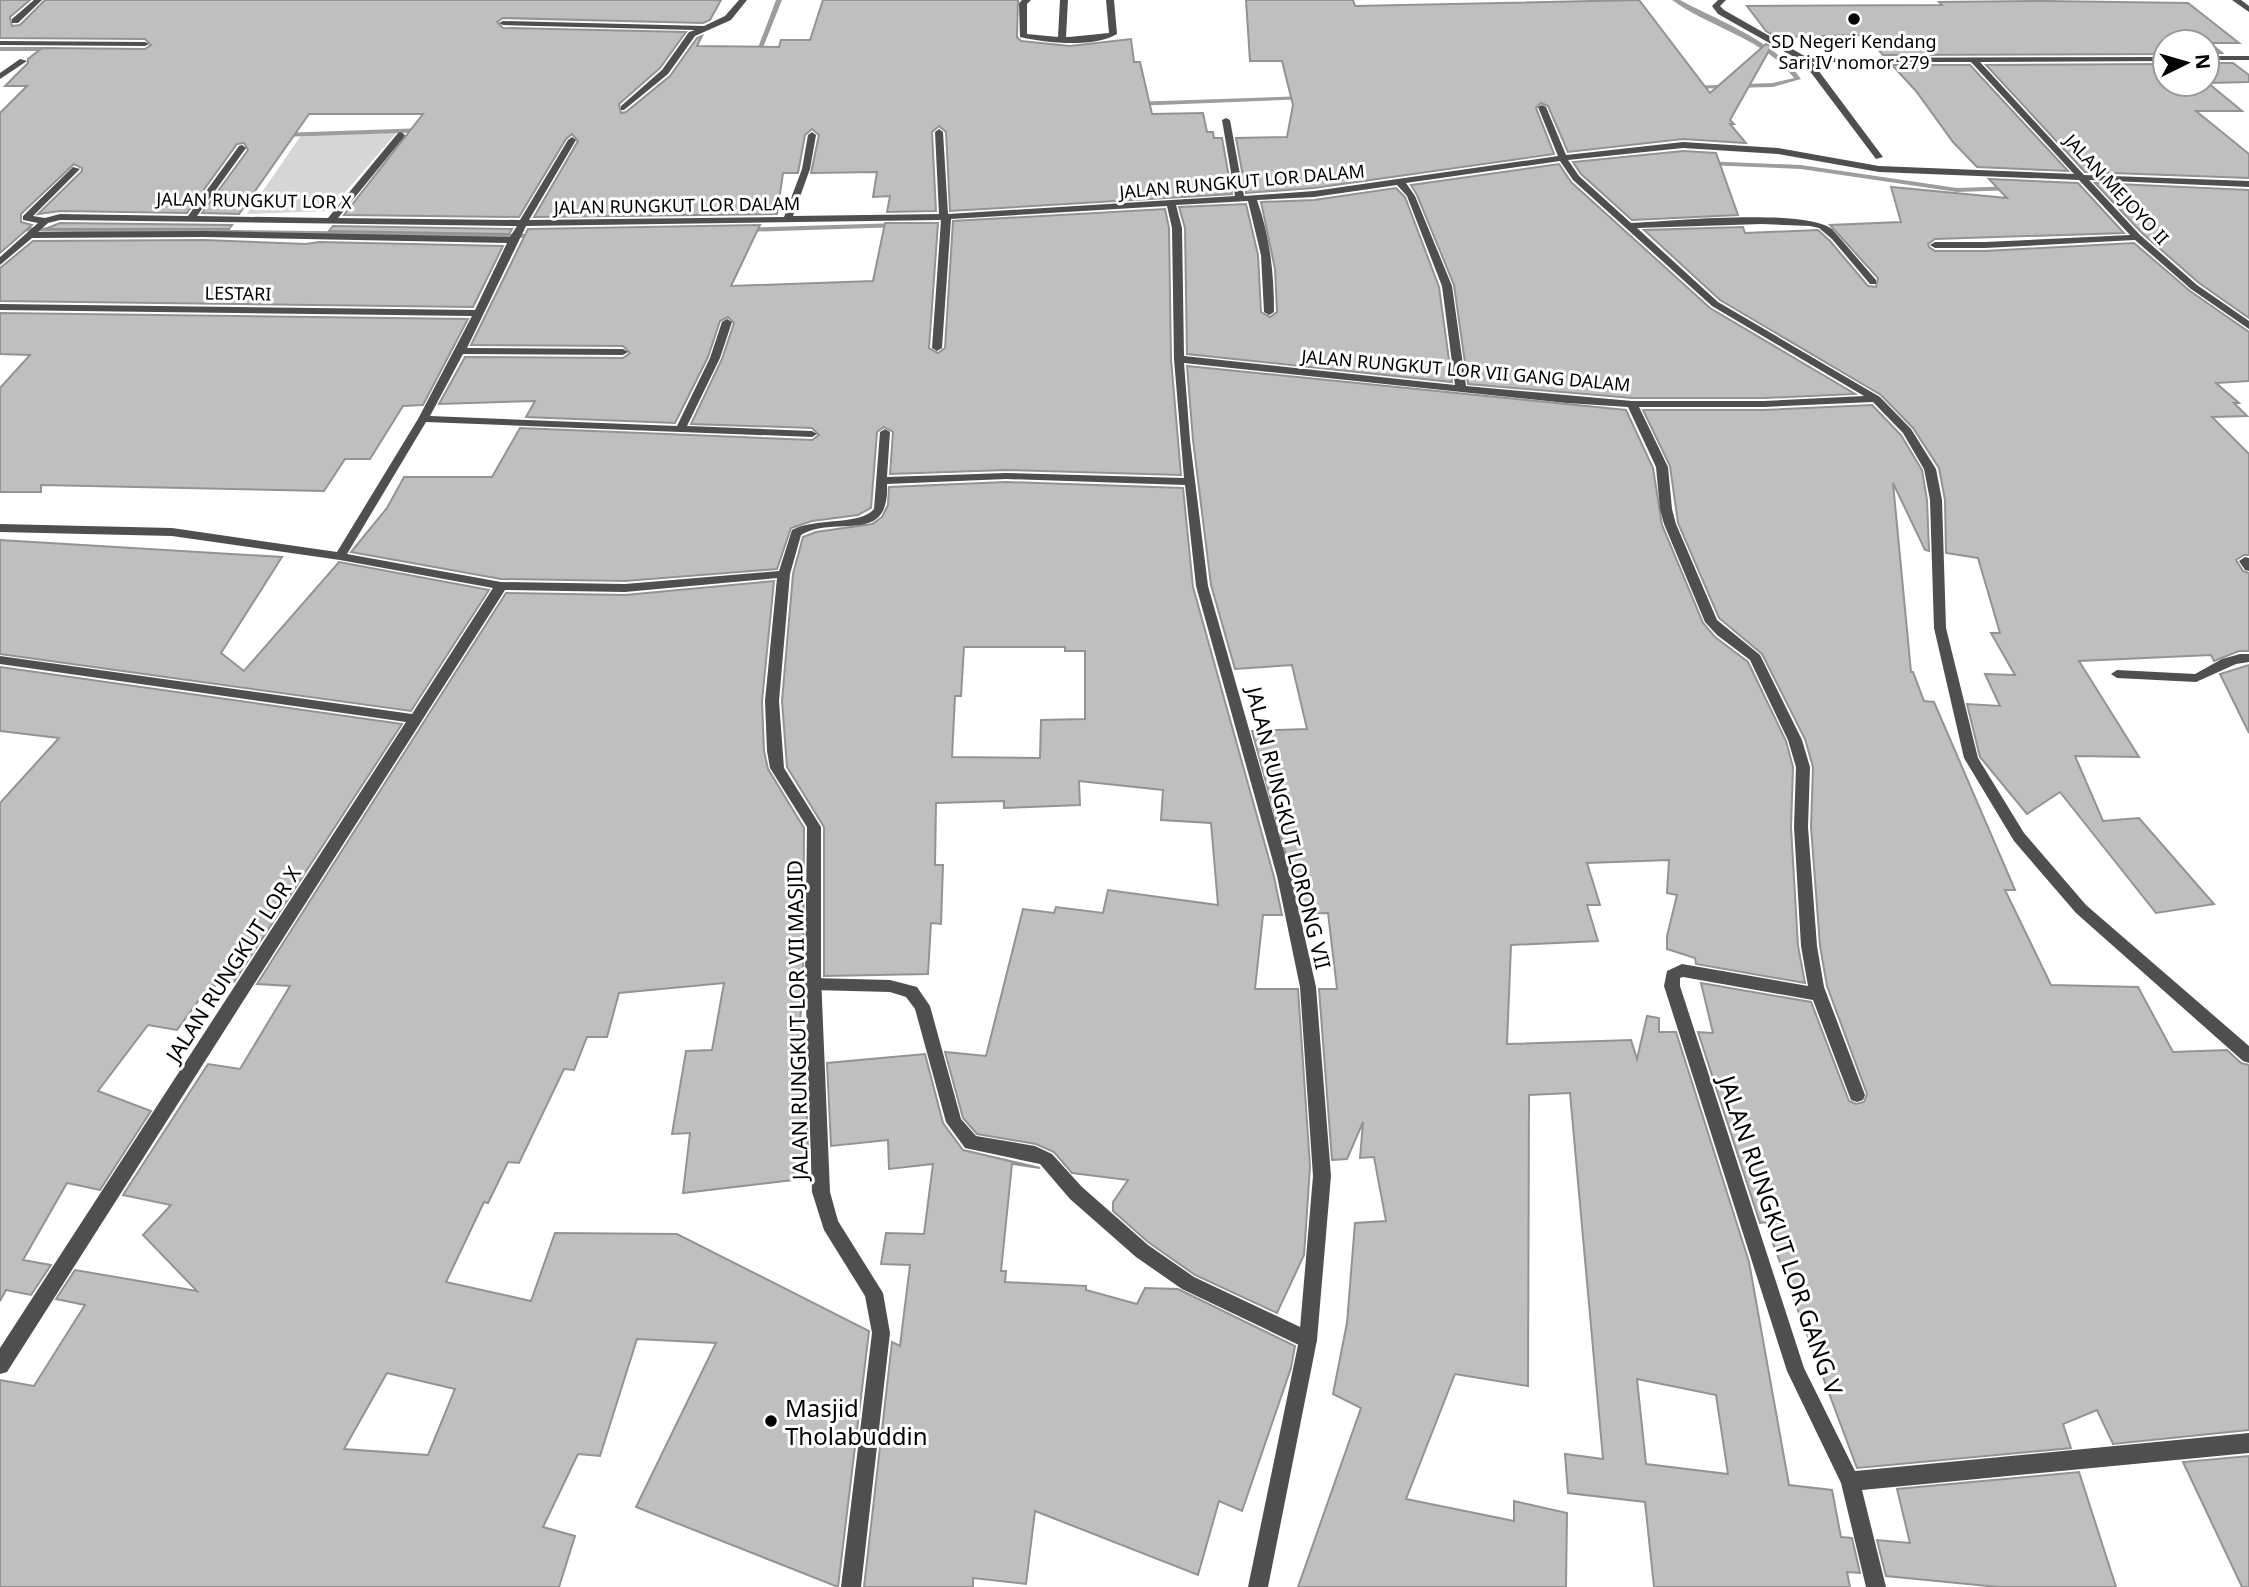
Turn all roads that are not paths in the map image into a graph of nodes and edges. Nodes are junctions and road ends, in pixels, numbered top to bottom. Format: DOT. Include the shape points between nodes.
graph roads {
  1 [pos="38,0"];
  2 [pos="743,0"];
  3 [pos="1027,0"];
  4 [pos="1064,0"];
  5 [pos="1110,0"];
  6 [pos="1722,0"];
  7 [pos="2235,0"];
  8 [pos="2249,10"];
  9 [pos="15,21"];
  10 [pos="503,23"];
  11 [pos="706,28"];
  12 [pos="1062,38"];
  13 [pos="0,43"];
  14 [pos="145,44"];
  15 [pos="2221,58"];
  16 [pos="2249,58"];
  17 [pos="2151,59"];
  18 [pos="1806,60"];
  19 [pos="1974,60"];
  20 [pos="23,61"];
  21 [pos="0,77"];
  22 [pos="1542,107"];
  23 [pos="624,108"];
  24 [pos="1226,120"];
  25 [pos="939,132"];
  26 [pos="401,135"];
  27 [pos="812,135"];
  28 [pos="572,140"];
  29 [pos="242,148"];
  30 [pos="1879,157"];
  31 [pos="1566,162"];
  32 [pos="76,169"];
  33 [pos="2085,177"];
  34 [pos="1399,181"];
  35 [pos="2249,184"];
  36 [pos="1240,199"];
  37 [pos="1252,199"];
  38 [pos="1171,204"];
  39 [pos="191,218"];
  40 [pos="331,220"];
  41 [pos="787,220"];
  42 [pos="945,221"];
  43 [pos="43,222"];
  44 [pos="1629,226"];
  45 [pos="517,233"];
  46 [pos="30,234"];
  47 [pos="2137,237"];
  48 [pos="1934,245"];
  49 [pos="0,262"];
  50 [pos="1873,282"];
  51 [pos="0,307"];
  52 [pos="1269,312"];
  53 [pos="476,313"];
  54 [pos="727,322"];
  55 [pos="2249,326"];
  56 [pos="937,348"];
  57 [pos="460,351"];
  58 [pos="623,352"];
  59 [pos="1179,359"];
  60 [pos="1461,388"];
  61 [pos="1876,399"];
  62 [pos="1632,404"];
  63 [pos="423,419"];
  64 [pos="680,430"];
  65 [pos="885,432"];
  66 [pos="812,434"];
  67 [pos="881,481"];
  68 [pos="1189,482"];
  69 [pos="0,528"];
  70 [pos="340,556"];
  71 [pos="784,574"];
  72 [pos="501,586"];
  73 [pos="2249,659"];
  74 [pos="0,660"];
  75 [pos="2117,674"];
  76 [pos="416,719"];
  77 [pos="813,984"];
  78 [pos="1818,994"];
  79 [pos="2249,1056"];
  80 [pos="1857,1095"];
  81 [pos="1308,1340"];
  82 [pos="0,1365"];
  83 [pos="2249,1443"];
  84 [pos="1850,1481"];
  85 [pos="851,1587"];
  86 [pos="1258,1587"];
  87 [pos="1876,1587"];
  1 -- 9 [label="street"];
  2 -- 11 [label="street" via="728,18"];
  3 -- 12 [label="street" via="1023,3 1023,36"];
  4 -- 12 [label="street"];
  5 -- 12 [label="street" via="1113,34"];
  6 -- 18 [label="street" via="1716,6 1721,12"];
  7 -- 8 [label="street"];
  10 -- 11 [label="street"];
  11 -- 23 [label="street" via="686,39 664,72"];
  13 -- 14 [label="street"];
  15 -- 16 [label="street"];
  17 -- 19 [label="street"];
  18 -- 19 [label="street"];
  18 -- 30 [label="street"];
  19 -- 33 [label="street, JALAN MEJOYO II"];
  20 -- 21 [label="street"];
  22 -- 31 [label="street"];
  24 -- 36 [label="street"];
  25 -- 42 [label="street"];
  26 -- 40 [label="street"];
  27 -- 41 [label="street" via="806,169"];
  28 -- 45 [label="street"];
  29 -- 39 [label="street"];
  31 -- 33 [label="street, JALAN RUNGKUT LOR DALAM" via="1643,148 1728,146 1879,169"];
  31 -- 34 [label="street, JALAN RUNGKUT LOR DALAM"];
  31 -- 44 [label="street" via="1576,178"];
  32 -- 43 [label="street" via="26,218"];
  33 -- 35 [label="street, JALAN RUNGKUT LOR DALAM"];
  33 -- 47 [label="street, JALAN MEJOYO II"];
  34 -- 37 [label="street, JALAN RUNGKUT LOR DALAM"];
  34 -- 60 [label="street" via="1412,198 1447,286"];
  36 -- 37 [label="street, JALAN RUNGKUT LOR DALAM"];
  36 -- 38 [label="street, JALAN RUNGKUT LOR DALAM"];
  37 -- 52 [label="street" via="1269,281"];
  38 -- 42 [label="street, JALAN RUNGKUT LOR DALAM"];
  38 -- 59 [label="street, JALAN RUNGKUT LORONG VII" via="1176,223"];
  39 -- 40 [label="street, JALAN RUNGKUT LOR X"];
  39 -- 43 [label="street, JALAN RUNGKUT LOR X" via="61,217"];
  40 -- 45 [label="street, JALAN RUNGKUT LOR X"];
  41 -- 42 [label="street, JALAN RUNGKUT LOR DALAM"];
  41 -- 45 [label="street, JALAN RUNGKUT LOR DALAM"];
  42 -- 56 [label="street"];
  43 -- 46 [label="street"];
  44 -- 50 [label="street" via="1815,223"];
  44 -- 61 [label="street" via="1715,304"];
  45 -- 46 [label="street"];
  45 -- 53 [label="street"];
  46 -- 49 [label="street"];
  47 -- 48 [label="street"];
  47 -- 55 [label="street, JALAN MEJOYO II" via="2194,288"];
  51 -- 53 [label="street, LESTARI"];
  53 -- 57 [label="street"];
  54 -- 64 [label="street"];
  57 -- 58 [label="street"];
  57 -- 63 [label="street"];
  59 -- 60 [label="street, JALAN RUNGKUT LOR VII GANG DALAM"];
  59 -- 68 [label="street, JALAN RUNGKUT LORONG VII"];
  60 -- 62 [label="street, JALAN RUNGKUT LOR VII GANG DALAM"];
  61 -- 62 [label="street, JALAN RUNGKUT LOR VII GANG DALAM"];
  61 -- 79 [label="street" via="1907,431 1930,469 1936,500 1940,628 1971,758 2043,868 2081,909"];
  62 -- 78 [label="street" via="1662,467 1668,517 1711,622 1755,658 1799,753 1804,781 1801,827 1809,946"];
  63 -- 64 [label="street"];
  63 -- 70 [label="street"];
  64 -- 66 [label="street"];
  65 -- 67 [label="street"];
  67 -- 68 [label="street" via="1006,476"];
  67 -- 71 [label="street, JALAN RUNGKUT LOR VII MASJID" via="881,508 875,517 864,522 810,524 796,533"];
  68 -- 81 [label="street, JALAN RUNGKUT LORONG VII" via="1202,586 1283,876 1308,987 1322,1176"];
  69 -- 70 [label="street" via="172,532"];
  70 -- 72 [label="street"];
  71 -- 72 [label="street" via="625,588"];
  71 -- 77 [label="street, JALAN RUNGKUT LOR VII MASJID" via="772,701 774,751 777,768 814,827"];
  72 -- 76 [label="street, JALAN RUNGKUT LOR X"];
  73 -- 75 [label="street" via="2226,660 2196,678"];
  74 -- 76 [label="street"];
  76 -- 82 [label="street, JALAN RUNGKUT LOR X"];
  77 -- 81 [label="street" via="873,984 911,992 922,1006 954,1122 971,1143 1023,1151 1046,1160 1142,1251 1177,1275"];
  77 -- 85 [label="street, JALAN RUNGKUT LOR VII MASJID" via="821,1192 830,1224 874,1293 881,1334"];
  78 -- 80 [label="street"];
  78 -- 84 [label="street, JALAN RUNGKUT LOR GANG V" via="1682,970 1672,975 1796,1371"];
  81 -- 86 [label="street, JALAN RUNGKUT LORONG VII"];
  83 -- 84 [label="street"];
  84 -- 87 [label="street, JALAN RUNGKUT LOR GANG V"];
}
